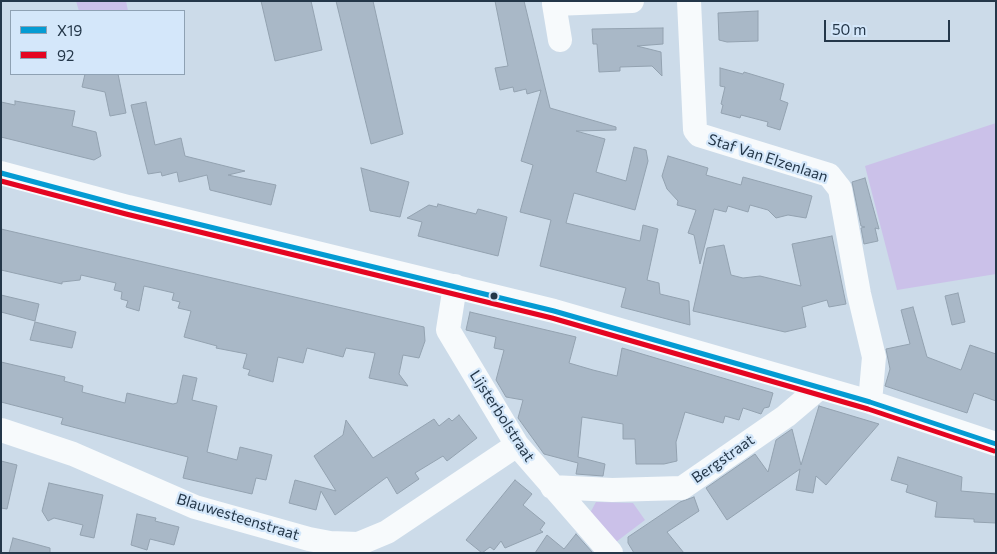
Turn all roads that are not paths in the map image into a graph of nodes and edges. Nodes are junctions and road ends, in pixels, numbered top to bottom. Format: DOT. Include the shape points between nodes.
graph roads {
  1 [pos="632,1"];
  2 [pos="689,1"];
  3 [pos="554,2"];
  4 [pos="560,40"];
  5 [pos="1,174"];
  6 [pos="455,286"];
  7 [pos="819,388"];
  8 [pos="870,402"];
  9 [pos="1,430"];
  10 [pos="996,444"];
  11 [pos="517,445"];
  12 [pos="552,487"];
  13 [pos="611,553"];
  1 -- 3 [label="street"];
  2 -- 8 [label="street, Staf Van Elzenlaan" via="695,130 699,135 829,175 840,189 858,294 874,357"];
  3 -- 4 [label="street"];
  5 -- 6 [label="street"];
  6 -- 7 [label="street" via="554,311"];
  6 -- 11 [label="street, Lijsterbolstraat" via="448,330"];
  7 -- 8 [label="street"];
  7 -- 12 [label="street, Bergstraat" via="786,416 682,488 612,490"];
  8 -- 10 [label="street"];
  9 -- 11 [label="street, Blauwesteenstraat" via="73,454 195,507 309,539 340,544 358,544 387,532"];
  11 -- 12 [label="street, Lijsterbolstraat"];
  12 -- 13 [label="street, Lijsterbolstraat"];
}
